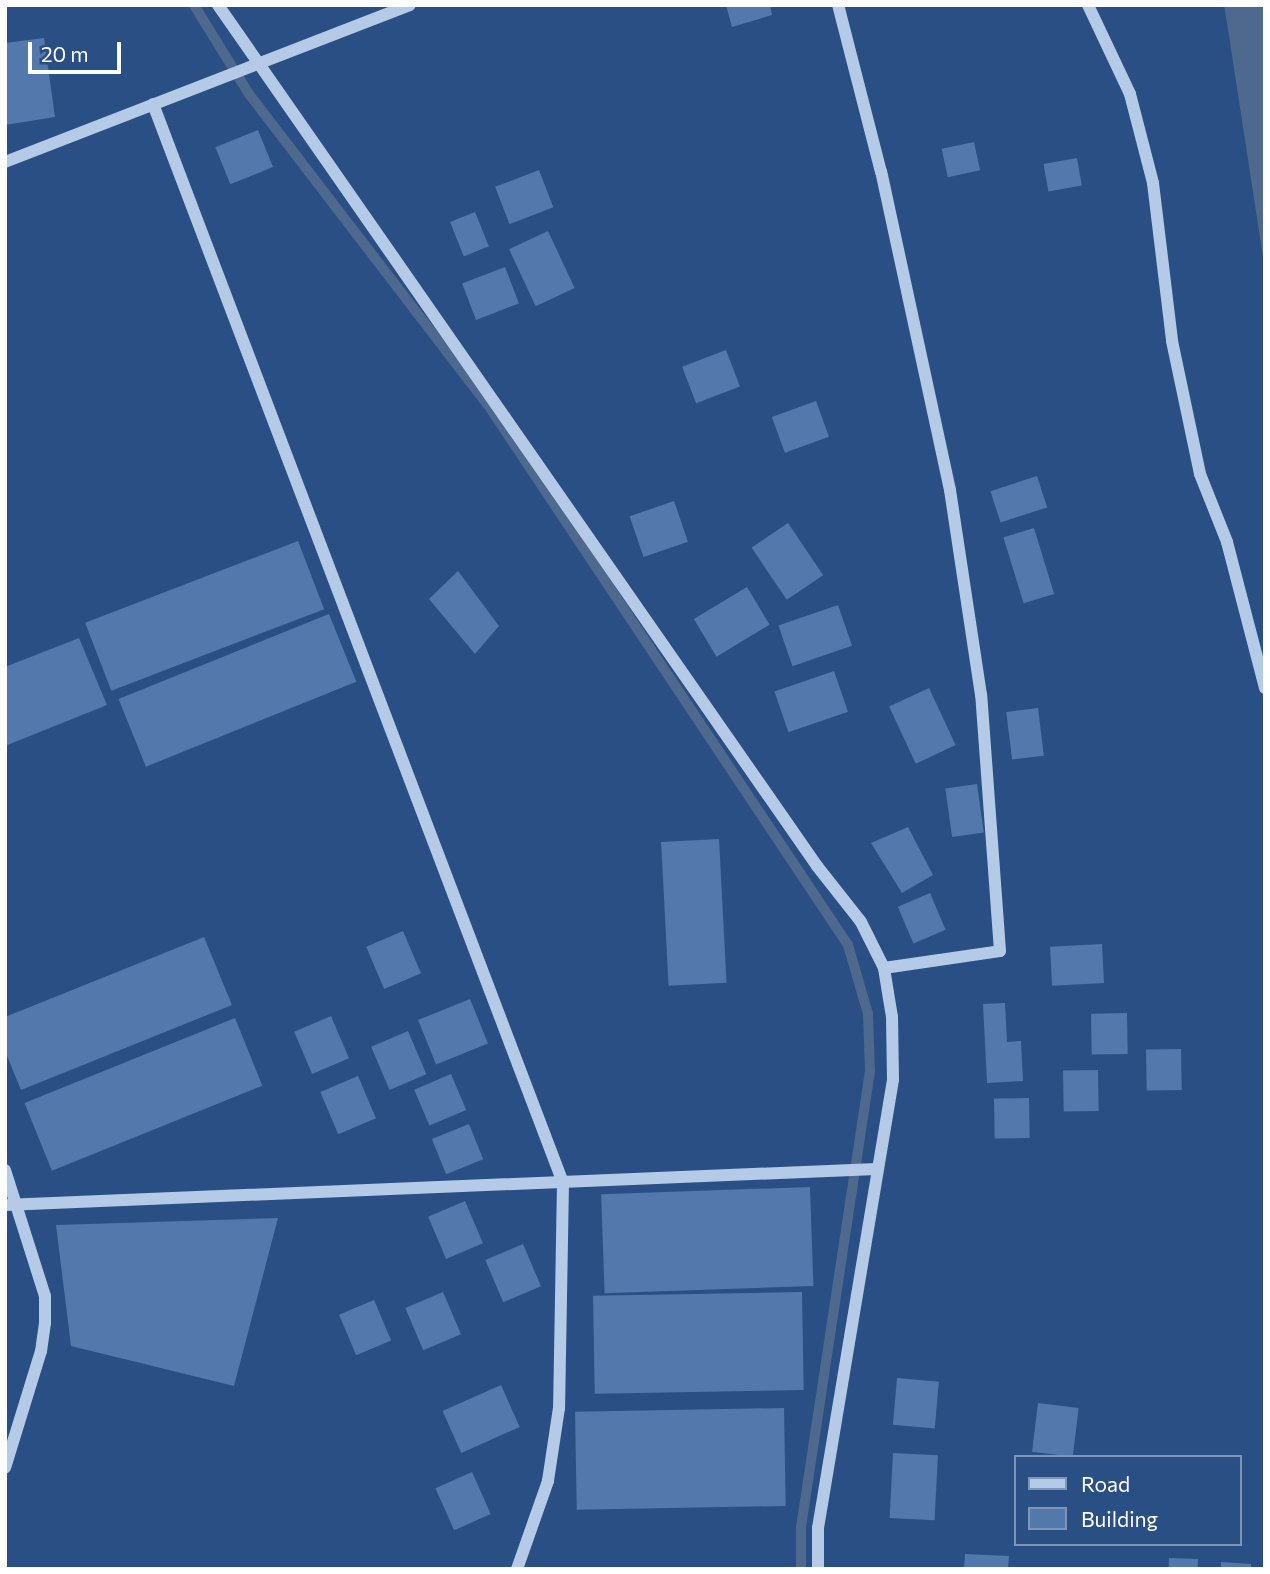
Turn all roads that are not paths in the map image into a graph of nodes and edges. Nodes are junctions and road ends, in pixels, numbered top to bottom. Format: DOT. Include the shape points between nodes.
graph roads {
  1 [pos="218,5"];
  2 [pos="411,5"];
  3 [pos="838,5"];
  4 [pos="1088,5"];
  5 [pos="256,65"];
  6 [pos="152,104"];
  7 [pos="5,162"];
  8 [pos="1265,688"];
  9 [pos="884,968"];
  10 [pos="876,1169"];
  11 [pos="5,1170"];
  12 [pos="564,1183"];
  13 [pos="5,1205"];
  14 [pos="19,1205"];
  15 [pos="5,1468"];
  16 [pos="517,1569"];
  17 [pos="818,1569"];
  1 -- 5 [label="street"];
  2 -- 5 [label="street"];
  3 -- 9 [label="street" via="881,172 950,490 981,695 1000,951"];
  4 -- 8 [label="street" via="1130,94 1153,183 1172,341 1200,474 1227,542"];
  5 -- 6 [label="street"];
  5 -- 9 [label="street" via="817,866 861,922"];
  6 -- 7 [label="street"];
  6 -- 12 [label="street"];
  9 -- 10 [label="street" via="892,1017 892,1080"];
  10 -- 12 [label="street"];
  10 -- 17 [label="street" via="818,1528"];
  11 -- 14 [label="street"];
  12 -- 14 [label="street"];
  12 -- 16 [label="street" via="559,1408 548,1481"];
  13 -- 14 [label="street"];
  14 -- 15 [label="street" via="45,1296 45,1323 41,1352"];
}
